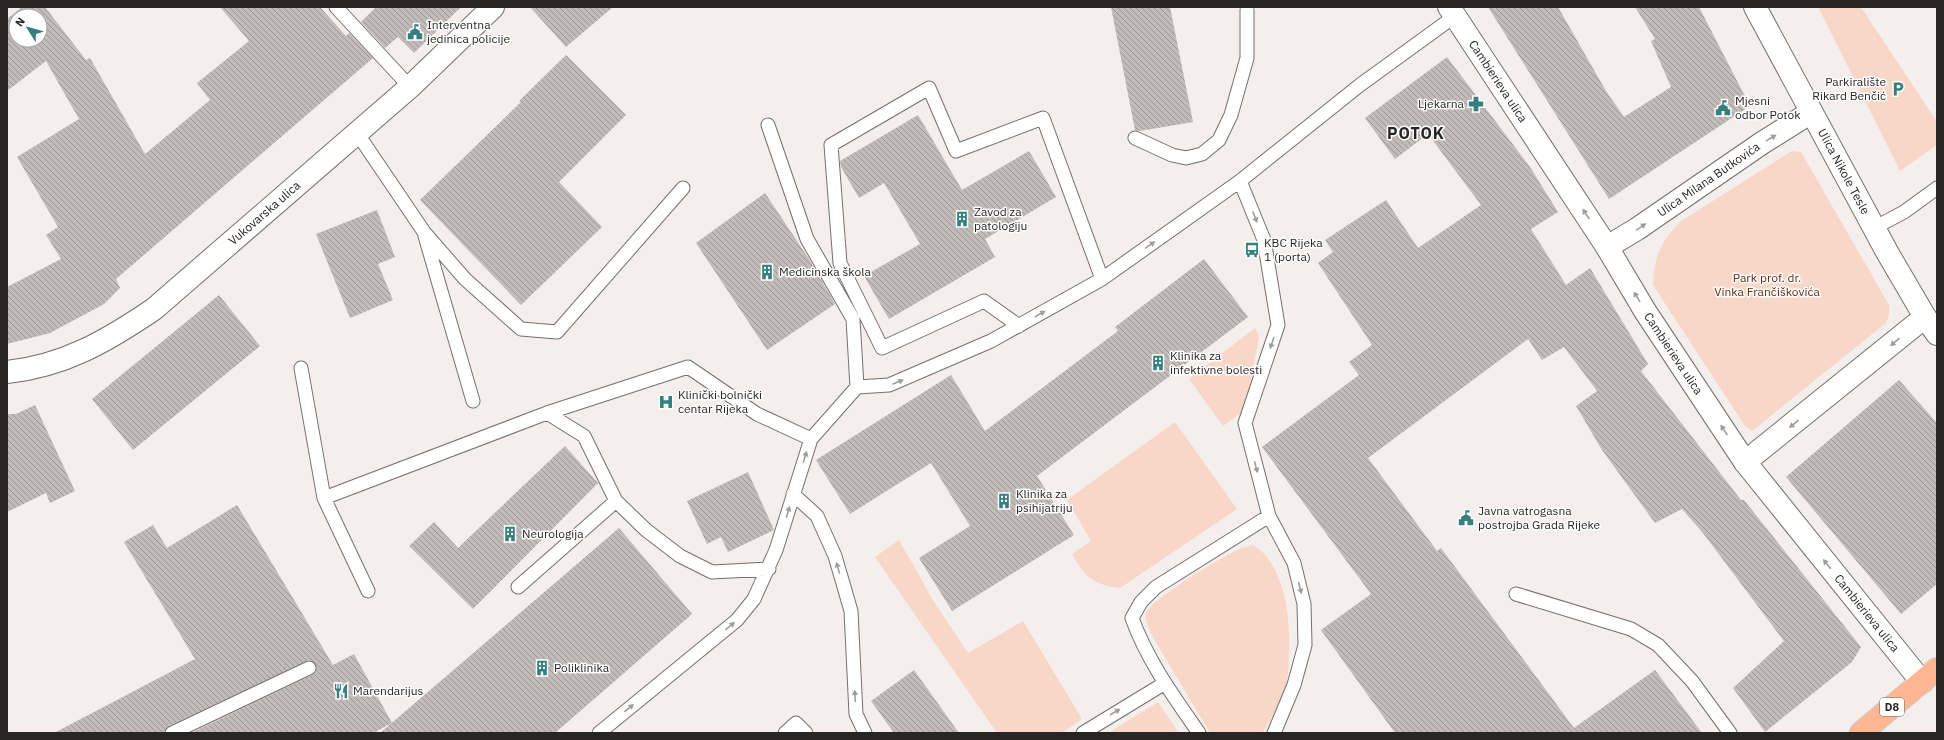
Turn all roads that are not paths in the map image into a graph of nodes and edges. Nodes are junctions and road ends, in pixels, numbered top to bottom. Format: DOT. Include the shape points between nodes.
graph roads {
  1 [pos="336,7"];
  2 [pos="493,7"];
  3 [pos="1755,7"];
  4 [pos="1247,10"];
  5 [pos="1452,12"];
  6 [pos="410,87"];
  7 [pos="1810,113"];
  8 [pos="768,125"];
  9 [pos="357,133"];
  10 [pos="1135,138"];
  11 [pos="1240,181"];
  12 [pos="683,188"];
  13 [pos="1937,188"];
  14 [pos="1874,228"];
  15 [pos="424,232"];
  16 [pos="1607,247"];
  17 [pos="1102,279"];
  18 [pos="1931,325"];
  19 [pos="1019,326"];
  20 [pos="301,368"];
  21 [pos="7,372"];
  22 [pos="857,387"];
  23 [pos="473,401"];
  24 [pos="547,413"];
  25 [pos="811,439"];
  26 [pos="1745,462"];
  27 [pos="793,494"];
  28 [pos="324,498"];
  29 [pos="616,501"];
  30 [pos="1269,516"];
  31 [pos="768,569"];
  32 [pos="518,587"];
  33 [pos="368,591"];
  34 [pos="1516,594"];
  35 [pos="309,668"];
  36 [pos="1930,675"];
  37 [pos="1165,683"];
  38 [pos="172,733"];
  39 [pos="599,733"];
  40 [pos="784,733"];
  41 [pos="806,733"];
  42 [pos="865,733"];
  43 [pos="1083,733"];
  44 [pos="1199,733"];
  45 [pos="1274,733"];
  46 [pos="1730,733"];
  47 [pos="1861,733"];
  1 -- 6 [label="lane"];
  2 -- 6 [label="street, Vukovarska ulica"];
  3 -- 7 [label="street, Ulica Nikole Tesle"];
  4 -- 10 [label="lane" via="1247,58 1231,115 1219,140 1202,154 1186,158 1172,155"];
  5 -- 11 [label="lane"];
  16 -- 5 [label="street, Cambierieva ulica, one-way"];
  6 -- 9 [label="street, Vukovarska ulica"];
  7 -- 14 [label="street, Ulica Nikole Tesle"];
  16 -- 7 [label="street, Ulica Milana Butkovića, one-way" via="1638,229"];
  8 -- 22 [label="lane" via="807,239 854,319"];
  9 -- 15 [label="lane"];
  9 -- 21 [label="street, Vukovarska ulica" via="154,309 116,335 80,353 47,365"];
  17 -- 11 [label="lane, one-way"];
  11 -- 30 [label="lane, one-way" via="1264,240 1278,325 1245,423"];
  12 -- 15 [label="lane" via="557,332 521,329 494,310"];
  13 -- 14 [label="lane" via="1904,212"];
  14 -- 18 [label="street, Ulica Nikole Tesle"];
  15 -- 23 [label="lane"];
  26 -- 16 [label="street, Cambierieva ulica, one-way"];
  19 -- 17 [label="lane, one-way"];
  17 -- 19 [label="lane" via="1043,118 956,151 929,88 830,145 840,263 882,348 984,301"];
  18 -- 26 [label="street, one-way"];
  22 -- 19 [label="lane, one-way" via="889,385 991,341"];
  20 -- 28 [label="lane"];
  22 -- 25 [label="lane"];
  24 -- 25 [label="lane" via="688,367 757,414"];
  24 -- 28 [label="lane"];
  24 -- 29 [label="lane" via="584,436"];
  27 -- 25 [label="lane, one-way"];
  36 -- 26 [label="street, Cambierieva ulica, one-way"];
  31 -- 27 [label="lane, one-way"];
  42 -- 27 [label="lane, one-way" via="856,714 850,611 835,556 816,516"];
  28 -- 33 [label="lane"];
  29 -- 31 [label="lane" via="646,530 680,556 712,572"];
  29 -- 32 [label="lane"];
  30 -- 37 [label="lane" via="1156,587 1141,602 1132,618 1138,636"];
  30 -- 45 [label="lane, one-way" via="1294,563 1304,604 1305,645 1294,685"];
  39 -- 31 [label="lane, one-way" via="737,620 754,599"];
  34 -- 46 [label="lane" via="1631,629 1658,645 1692,680"];
  35 -- 38 [label="lane"];
  36 -- 47 [label="main road, D8"];
  43 -- 37 [label="lane, one-way"];
  37 -- 44 [label="lane"];
  40 -- 41 [label="lane" via="796,723"];
}
